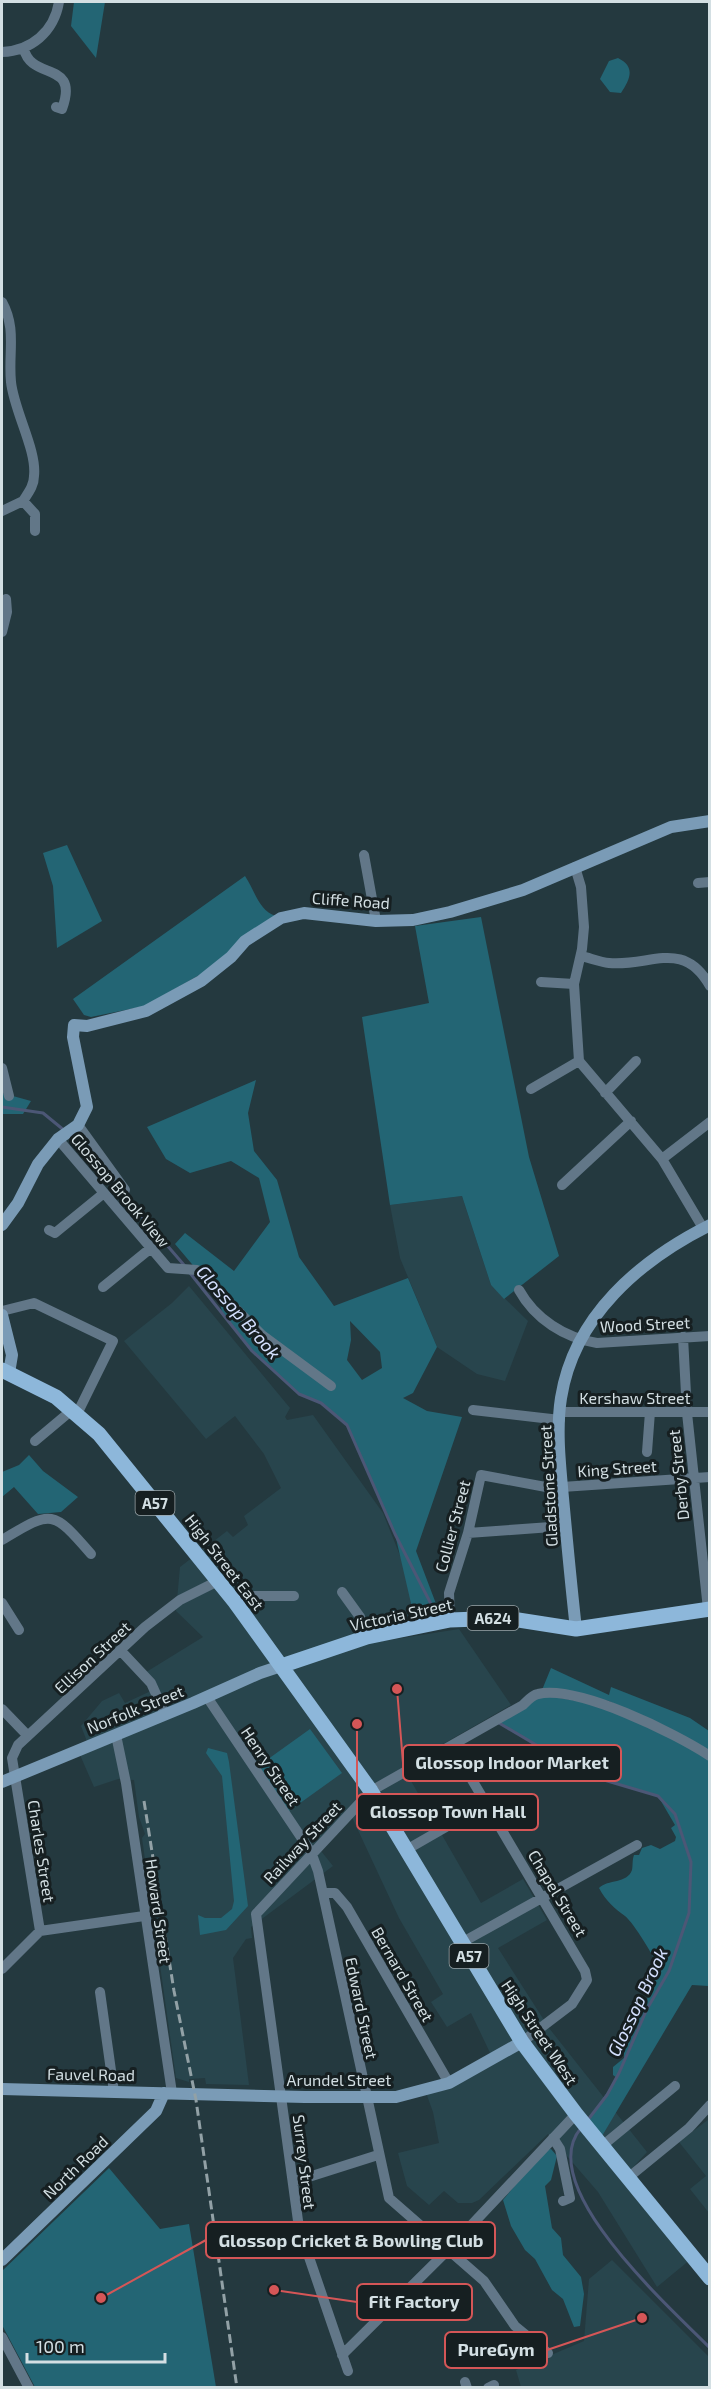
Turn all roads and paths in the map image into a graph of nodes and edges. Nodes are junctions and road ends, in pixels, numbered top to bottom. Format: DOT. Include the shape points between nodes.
graph roads {
  1 [pos="59,2"];
  2 [pos="24,49"];
  3 [pos="2,52"];
  4 [pos="56,107"];
  5 [pos="2,302"];
  6 [pos="23,501"];
  7 [pos="2,511"];
  8 [pos="35,531"];
  9 [pos="6,599"];
  10 [pos="2,632"];
  11 [pos="710,821"];
  12 [pos="364,855"];
  13 [pos="575,867"];
  14 [pos="710,882"];
  15 [pos="698,883"];
  16 [pos="376,921"];
  17 [pos="581,956"];
  18 [pos="705,969"];
  19 [pos="541,982"];
  20 [pos="574,984"];
  21 [pos="710,986"];
  22 [pos="579,1061"];
  23 [pos="636,1061"];
  24 [pos="2,1068"];
  25 [pos="531,1089"];
  26 [pos="605,1093"];
  27 [pos="9,1096"];
  28 [pos="631,1121"];
  29 [pos="710,1122"];
  30 [pos="77,1126"];
  31 [pos="62,1137"];
  32 [pos="662,1159"];
  33 [pos="562,1185"];
  34 [pos="125,1190"];
  35 [pos="104,1193"];
  36 [pos="2,1225"];
  37 [pos="706,1226"];
  38 [pos="49,1230"];
  39 [pos="150,1248"];
  40 [pos="103,1287"];
  41 [pos="519,1290"];
  42 [pos="2,1311"];
  43 [pos="2,1315"];
  44 [pos="710,1336"];
  45 [pos="683,1337"];
  46 [pos="582,1340"];
  47 [pos="5,1371"];
  48 [pos="331,1386"];
  49 [pos="473,1410"];
  50 [pos="74,1412"];
  51 [pos="650,1412"];
  52 [pos="710,1412"];
  53 [pos="687,1413"];
  54 [pos="560,1416"];
  55 [pos="35,1441"];
  56 [pos="647,1452"];
  57 [pos="481,1475"];
  58 [pos="693,1477"];
  59 [pos="710,1477"];
  60 [pos="562,1489"];
  61 [pos="565,1526"];
  62 [pos="468,1533"];
  63 [pos="2,1540"];
  64 [pos="91,1554"];
  65 [pos="218,1581"];
  66 [pos="342,1592"];
  67 [pos="294,1596"];
  68 [pos="235,1602"];
  69 [pos="2,1603"];
  70 [pos="709,1609"];
  71 [pos="450,1620"];
  72 [pos="576,1629"];
  73 [pos="19,1630"];
  74 [pos="367,1637"];
  75 [pos="121,1651"];
  76 [pos="281,1666"];
  77 [pos="207,1697"];
  78 [pos="2,1709"];
  79 [pos="165,1714"];
  80 [pos="116,1735"];
  81 [pos="28,1736"];
  82 [pos="452,1746"];
  83 [pos="710,1756"];
  84 [pos="16,1776"];
  85 [pos="2,1782"];
  86 [pos="371,1791"];
  87 [pos="486,1804"];
  88 [pos="637,1845"];
  89 [pos="406,1850"];
  90 [pos="311,1852"];
  91 [pos="323,1893"];
  92 [pos="543,1896"];
  93 [pos="255,1914"];
  94 [pos="144,1916"];
  95 [pos="40,1931"];
  96 [pos="461,1943"];
  97 [pos="2,1969"];
  98 [pos="100,1992"];
  99 [pos="522,2042"];
  100 [pos="449,2083"];
  101 [pos="675,2086"];
  102 [pos="2,2089"];
  103 [pos="114,2092"];
  104 [pos="172,2093"];
  105 [pos="281,2096"];
  106 [pos="366,2097"];
  107 [pos="710,2105"];
  108 [pos="576,2114"];
  109 [pos="553,2138"];
  110 [pos="602,2145"];
  111 [pos="378,2155"];
  112 [pos="629,2177"];
  113 [pos="293,2182"];
  114 [pos="563,2201"];
  115 [pos="448,2250"];
  116 [pos="2,2260"];
  117 [pos="710,2277"];
  118 [pos="2,2337"];
  119 [pos="548,2353"];
  120 [pos="342,2355"];
  121 [pos="348,2371"];
  122 [pos="29,2388"];
  1 -- 2 [label="street" via="49,28"];
  2 -- 3 [label="street"];
  2 -- 4 [label="street" via="35,66 57,73 64,82 66,99 62,109"];
  5 -- 6 [label="street" via="12,328 11,381 34,469 32,488"];
  6 -- 7 [label="street"];
  6 -- 8 [label="street" via="35,514"];
  9 -- 10 [label="street"];
  11 -- 13 [label="street, Cliffe Road" via="671,827"];
  12 -- 16 [label="street"];
  13 -- 16 [label="street, Cliffe Road" via="477,906 413,920"];
  13 -- 17 [label="street" via="584,915"];
  14 -- 15 [label="street"];
  16 -- 30 [label="street, Cliffe Road" via="304,913 281,918 245,941 201,981 146,1011 87,1026 74,1025 72,1037 87,1107"];
  17 -- 18 [label="street" via="608,963 673,957"];
  17 -- 20 [label="street"];
  18 -- 21 [label="street"];
  19 -- 20 [label="street"];
  20 -- 22 [label="street"];
  22 -- 25 [label="street"];
  22 -- 26 [label="street"];
  23 -- 26 [label="street"];
  24 -- 27 [label="street"];
  26 -- 28 [label="street"];
  28 -- 32 [label="street"];
  28 -- 33 [label="street"];
  29 -- 32 [label="street"];
  30 -- 31 [label="street"];
  30 -- 34 [label="street"];
  31 -- 35 [label="street, Glossop Brook View"];
  31 -- 36 [label="street" via="38,1164"];
  32 -- 37 [label="street"];
  35 -- 38 [label="street" via="55,1233"];
  35 -- 39 [label="street, Glossop Brook View"];
  37 -- 46 [label="street, Gladstone Street" via="634,1273 606,1302"];
  39 -- 40 [label="street"];
  39 -- 48 [label="street, Glossop Brook View" via="168,1268 197,1270 261,1335"];
  41 -- 46 [label="street" via="535,1312"];
  42 -- 50 [label="street" via="34,1303 113,1341"];
  43 -- 47 [label="street" via="12,1355"];
  44 -- 45 [label="street, Wood Street"];
  45 -- 46 [label="street, Wood Street" via="597,1343"];
  45 -- 53 [label="street, Derby Street"];
  46 -- 54 [label="street, Gladstone Street" via="563,1386"];
  47 -- 50 [label="main road, High Street East / A57" via="44,1389"];
  49 -- 54 [label="street, Kershaw Street"];
  50 -- 55 [label="street"];
  50 -- 65 [label="main road, High Street East / A57" via="99,1434"];
  51 -- 53 [label="street, Kershaw Street"];
  51 -- 54 [label="street, Kershaw Street"];
  51 -- 56 [label="street"];
  52 -- 53 [label="street, Kershaw Street"];
  53 -- 58 [label="street, Derby Street"];
  54 -- 60 [label="street, Gladstone Street"];
  57 -- 60 [label="street, King Street"];
  57 -- 62 [label="street, Collier Street"];
  58 -- 59 [label="street, King Street"];
  58 -- 60 [label="street, King Street"];
  58 -- 70 [label="street, Derby Street"];
  60 -- 61 [label="street, Gladstone Street"];
  61 -- 62 [label="street"];
  61 -- 72 [label="street, Gladstone Street"];
  62 -- 71 [label="street, Collier Street" via="449,1593"];
  63 -- 64 [label="street" via="36,1520 53,1517 65,1524"];
  65 -- 68 [label="main road, High Street East / A57"];
  65 -- 75 [label="street, Ellison Street" via="180,1600"];
  66 -- 74 [label="street" via="360,1617"];
  67 -- 68 [label="street" via="243,1596"];
  68 -- 76 [label="main road, High Street East / A57"];
  69 -- 73 [label="street"];
  70 -- 72 [label="main road, Victoria Street / A624"];
  71 -- 72 [label="main road, Victoria Street / A624" via="506,1618"];
  71 -- 74 [label="main road, Victoria Street / A624"];
  74 -- 76 [label="main road, Victoria Street / A624"];
  75 -- 79 [label="street" via="151,1683"];
  75 -- 81 [label="street, Ellison Street"];
  76 -- 77 [label="street, Norfolk Street"];
  76 -- 86 [label="main road, High Street West / A57"];
  77 -- 79 [label="street, Norfolk Street"];
  77 -- 90 [label="street, Henry Street"];
  78 -- 81 [label="street"];
  79 -- 80 [label="street, Norfolk Street"];
  80 -- 84 [label="street, Norfolk Street"];
  80 -- 94 [label="street, Howard Street"];
  81 -- 84 [label="street, Ellison Street" via="12,1758"];
  82 -- 83 [label="street, Railway Street" via="535,1694 552,1693 609,1706"];
  82 -- 86 [label="street, Railway Street"];
  82 -- 87 [label="street, Chapel Street"];
  84 -- 85 [label="street, Norfolk Street"];
  84 -- 95 [label="street, Charles Street"];
  86 -- 89 [label="main road, High Street West / A57"];
  86 -- 90 [label="street, Railway Street"];
  87 -- 89 [label="street"];
  87 -- 92 [label="street, Chapel Street"];
  88 -- 92 [label="street"];
  89 -- 96 [label="main road, High Street West / A57"];
  90 -- 91 [label="street, Edward Street"];
  90 -- 93 [label="street, Railway Street"];
  91 -- 100 [label="street, Bernard Street" via="335,1893 346,1907"];
  91 -- 106 [label="street, Edward Street"];
  92 -- 96 [label="street"];
  92 -- 99 [label="street, Chapel Street" via="587,1980 572,2004"];
  93 -- 105 [label="street, Surrey Street"];
  94 -- 95 [label="street"];
  94 -- 104 [label="street, Howard Street"];
  95 -- 97 [label="street"];
  96 -- 99 [label="main road, High Street West / A57"];
  98 -- 103 [label="street"];
  99 -- 100 [label="street, Arundel Street"];
  99 -- 108 [label="main road, High Street West / A57"];
  100 -- 106 [label="street, Arundel Street" via="396,2097"];
  101 -- 110 [label="street"];
  102 -- 103 [label="street, Fauvel Road"];
  103 -- 104 [label="street, Fauvel Road"];
  104 -- 105 [label="street, Arundel Street"];
  104 -- 116 [label="street, North Road"];
  105 -- 106 [label="street, Arundel Street"];
  105 -- 113 [label="street, Surrey Street"];
  106 -- 111 [label="street, Edward Street"];
  107 -- 112 [label="street" via="689,2128"];
  108 -- 109 [label="street"];
  108 -- 110 [label="main road, A57"];
  109 -- 114 [label="street" via="560,2150 570,2198"];
  109 -- 115 [label="street"];
  110 -- 112 [label="main road, A57"];
  111 -- 113 [label="street"];
  111 -- 115 [label="street, Edward Street" via="389,2198"];
  112 -- 117 [label="main road, A57"];
  113 -- 120 [label="street, Surrey Street" via="299,2228"];
  115 -- 119 [label="street, Edward Street" via="484,2281 515,2326"];
  115 -- 120 [label="street"];
  118 -- 122 [label="street"];
  120 -- 121 [label="street, Surrey Street"];
}
